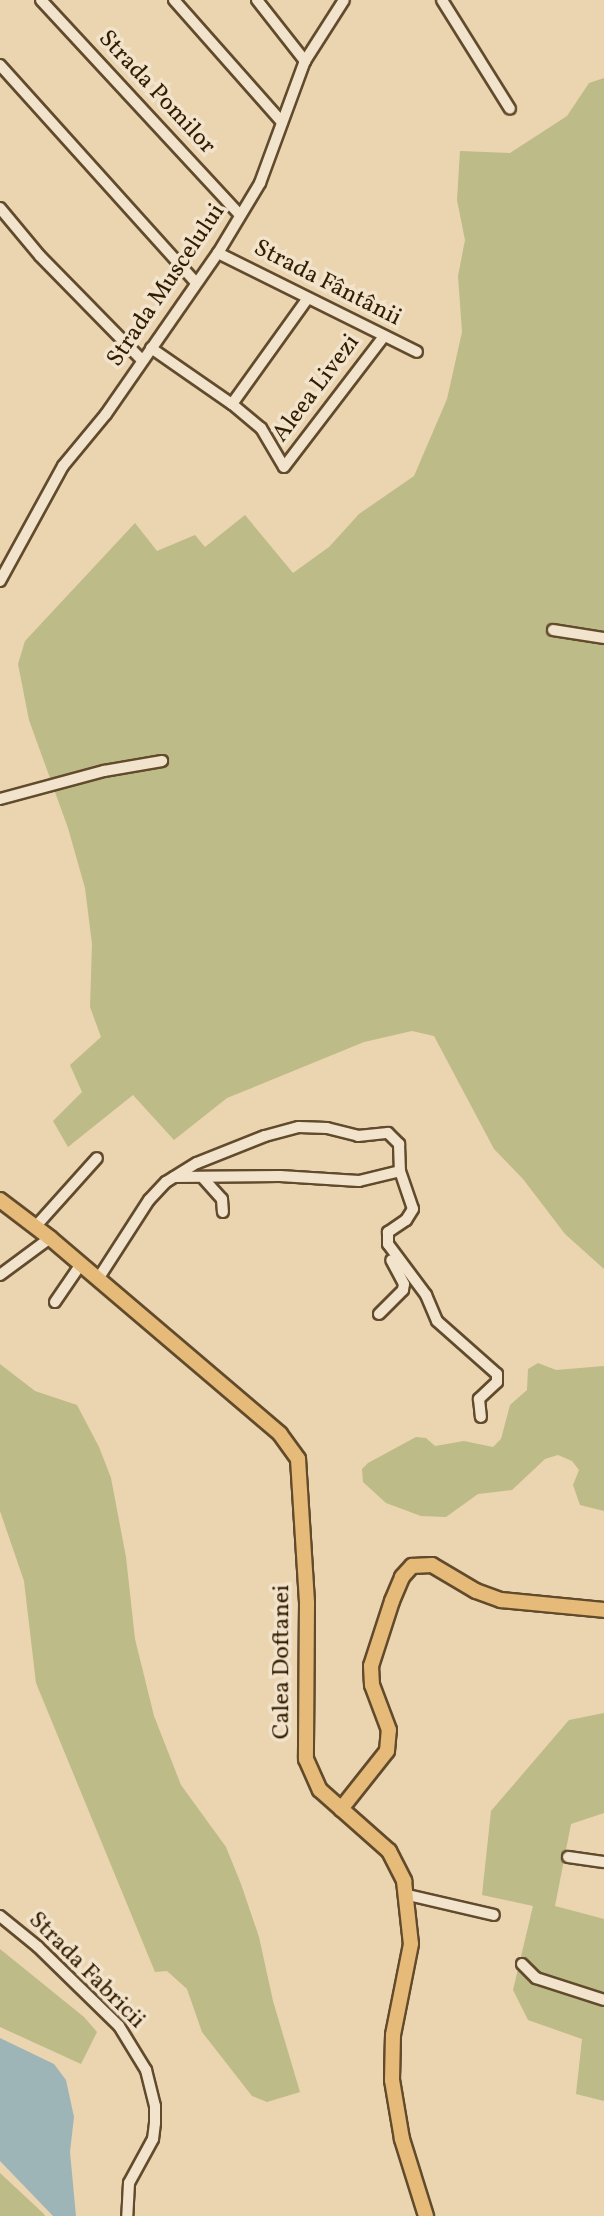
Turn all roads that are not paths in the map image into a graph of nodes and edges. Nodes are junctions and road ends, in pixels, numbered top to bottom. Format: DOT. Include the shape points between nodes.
graph roads {
  1 [pos="41,0"];
  2 [pos="174,0"];
  3 [pos="257,0"];
  4 [pos="442,0"];
  5 [pos="341,2"];
  6 [pos="305,61"];
  7 [pos="0,65"];
  8 [pos="510,109"];
  9 [pos="282,122"];
  10 [pos="0,208"];
  11 [pos="240,215"];
  12 [pos="218,253"];
  13 [pos="196,283"];
  14 [pos="308,298"];
  15 [pos="384,337"];
  16 [pos="151,348"];
  17 [pos="417,352"];
  18 [pos="142,360"];
  19 [pos="232,404"];
  20 [pos="0,581"];
  21 [pos="553,630"];
  22 [pos="604,638"];
  23 [pos="162,761"];
  24 [pos="0,799"];
  25 [pos="97,1158"];
  26 [pos="400,1171"];
  27 [pos="174,1177"];
  28 [pos="203,1178"];
  29 [pos="0,1200"];
  30 [pos="223,1212"];
  31 [pos="36,1226"];
  32 [pos="50,1238"];
  33 [pos="388,1244"];
  34 [pos="81,1264"];
  35 [pos="0,1275"];
  36 [pos="98,1279"];
  37 [pos="55,1302"];
  38 [pos="379,1314"];
  39 [pos="481,1417"];
  40 [pos="604,1609"];
  41 [pos="341,1809"];
  42 [pos="568,1857"];
  43 [pos="604,1862"];
  44 [pos="408,1895"];
  45 [pos="494,1915"];
  46 [pos="0,1916"];
  47 [pos="522,1964"];
  48 [pos="604,2000"];
  49 [pos="127,2216"];
  50 [pos="426,2216"];
  1 -- 11 [label="street, Strada Pomilor"];
  2 -- 9 [label="street"];
  3 -- 6 [label="street"];
  4 -- 8 [label="street"];
  5 -- 6 [label="street, Strada Muscelului"];
  6 -- 9 [label="street, Strada Muscelului"];
  7 -- 13 [label="street"];
  9 -- 11 [label="street, Strada Muscelului" via="260,183"];
  10 -- 18 [label="street" via="40,256"];
  11 -- 12 [label="street, Strada Muscelului"];
  12 -- 13 [label="street, Strada Muscelului"];
  12 -- 14 [label="street, Strada Fântânii"];
  13 -- 16 [label="street, Strada Muscelului"];
  14 -- 15 [label="street, Strada Fântânii"];
  14 -- 19 [label="street"];
  15 -- 17 [label="street, Strada Fântânii"];
  15 -- 19 [label="street, Aleea Livezi" via="284,467 261,428"];
  16 -- 18 [label="street, Strada Muscelului"];
  16 -- 19 [label="street"];
  18 -- 20 [label="street, Strada Muscelului" via="63,466"];
  21 -- 22 [label="street"];
  23 -- 24 [label="street" via="104,771"];
  25 -- 31 [label="street"];
  26 -- 27 [label="street" via="399,1144 388,1133 358,1136 313,1126 265,1136"];
  26 -- 28 [label="street" via="359,1181 280,1175"];
  26 -- 33 [label="street" via="412,1209 406,1220 388,1232"];
  27 -- 28 [label="street"];
  27 -- 36 [label="street" via="149,1200"];
  28 -- 30 [label="street" via="222,1199"];
  29 -- 31 [label="main road, Calea Doftanei"];
  31 -- 32 [label="main road, Calea Doftanei"];
  32 -- 34 [label="main road, Calea Doftanei"];
  32 -- 35 [label="street"];
  33 -- 38 [label="street" via="404,1284"];
  33 -- 39 [label="street" via="426,1295 437,1321 497,1374 497,1382 479,1399"];
  34 -- 36 [label="main road, Calea Doftanei"];
  34 -- 37 [label="street"];
  36 -- 41 [label="main road, Calea Doftanei" via="280,1434 294,1451 302,1486 307,1603 306,1759 314,1783"];
  40 -- 41 [label="main road" via="501,1600 432,1565 412,1566 396,1592 371,1666 372,1685 389,1730 387,1751"];
  41 -- 44 [label="main road, Calea Doftanei" via="389,1851"];
  42 -- 43 [label="street"];
  44 -- 45 [label="street"];
  44 -- 50 [label="main road, Calea Doftanei" via="411,1944 393,2035 392,2080 402,2139"];
  46 -- 49 [label="street, Strada Fabricii" via="119,2026 145,2070 155,2123 153,2139 129,2183"];
  47 -- 48 [label="street" via="536,1978"];
}
